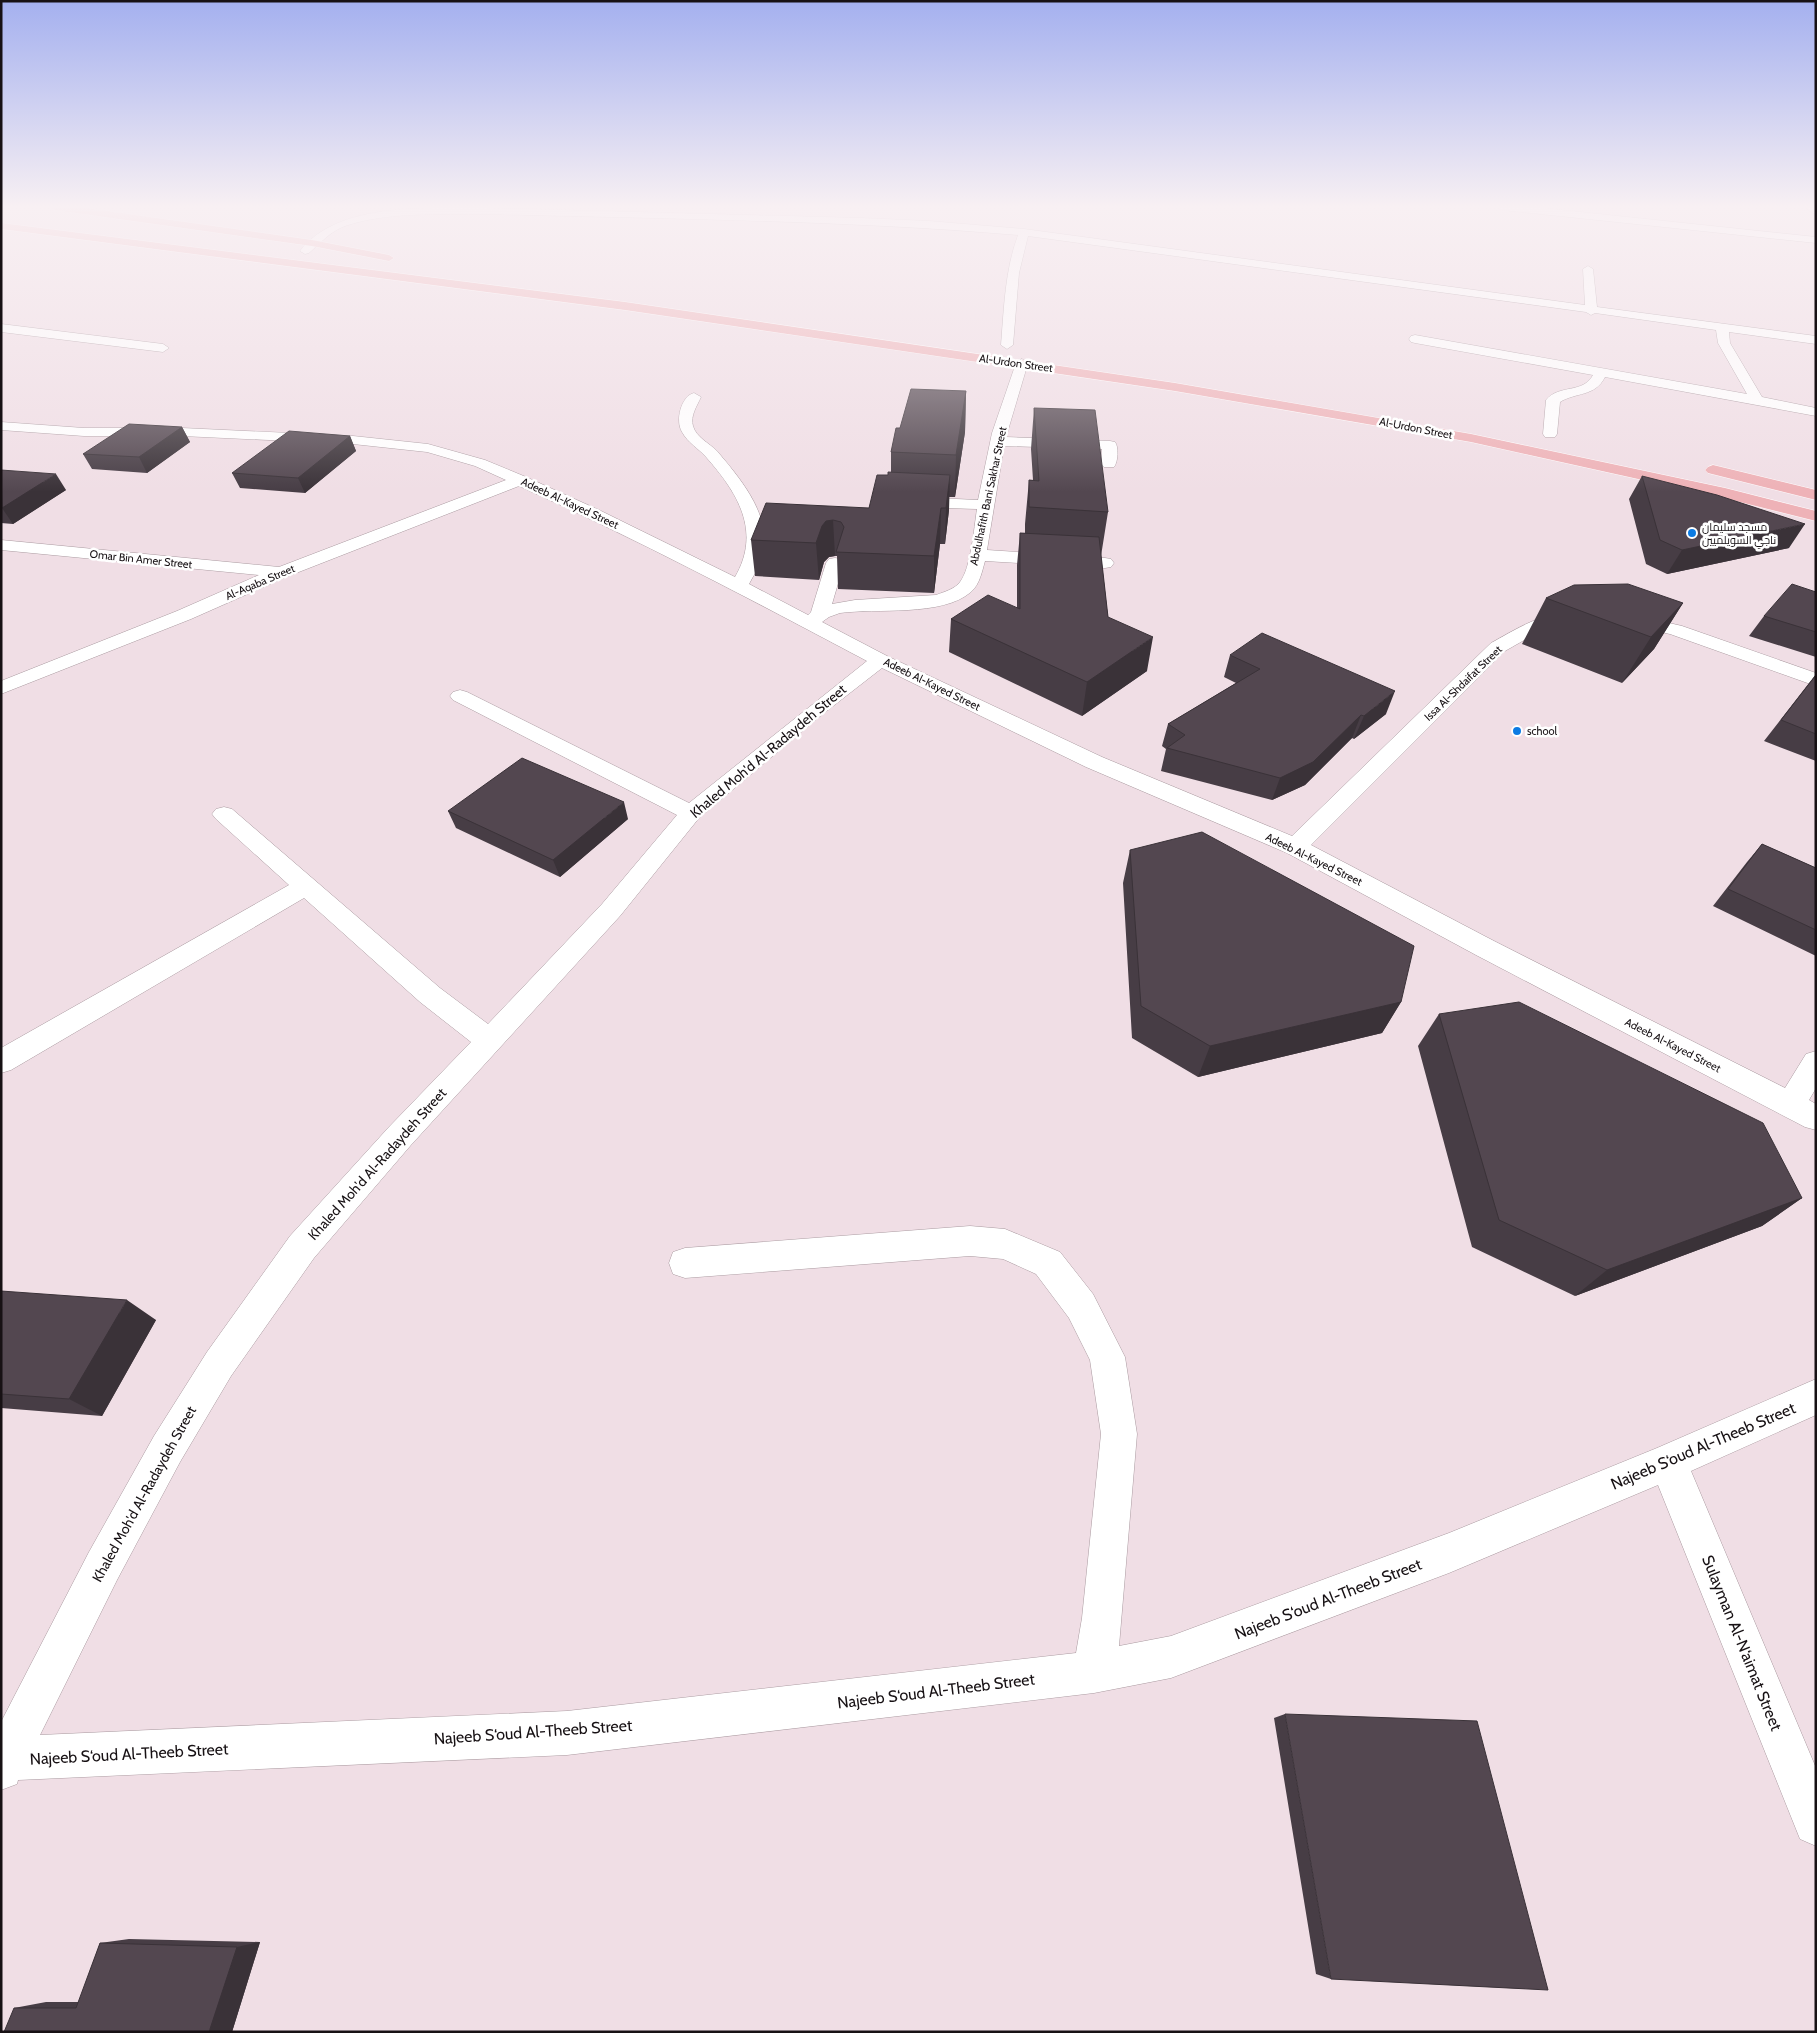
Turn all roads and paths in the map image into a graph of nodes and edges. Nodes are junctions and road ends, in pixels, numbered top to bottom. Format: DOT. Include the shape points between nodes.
graph roads {
  1 [pos="587,302"];
  2 [pos="1010,302"];
  3 [pos="1525,302"];
  4 [pos="1590,302"];
  5 [pos="1591,311"];
  6 [pos="1,328"];
  7 [pos="1722,328"];
  8 [pos="1415,339"];
  9 [pos="1816,340"];
  10 [pos="1007,346"];
  11 [pos="163,348"];
  12 [pos="1022,363"];
  13 [pos="1601,371"];
  14 [pos="694,397"];
  15 [pos="1757,400"];
  16 [pos="1816,412"];
  17 [pos="1,426"];
  18 [pos="34,430"];
  19 [pos="1550,434"];
  20 [pos="998,441"];
  21 [pos="9,444"];
  22 [pos="1110,464"];
  23 [pos="1698,467"];
  24 [pos="520,480"];
  25 [pos="1816,495"];
  26 [pos="900,502"];
  27 [pos="986,505"];
  28 [pos="1816,516"];
  29 [pos="1,544"];
  30 [pos="977,555"];
  31 [pos="835,563"];
  32 [pos="1105,563"];
  33 [pos="280,573"];
  34 [pos="739,586"];
  35 [pos="1583,617"];
  36 [pos="1608,617"];
  37 [pos="816,618"];
  38 [pos="880,660"];
  39 [pos="1816,680"];
  40 [pos="1,688"];
  41 [pos="460,696"];
  42 [pos="691,813"];
  43 [pos="224,814"];
  44 [pos="1295,847"];
  45 [pos="306,886"];
  46 [pos="490,1041"];
  47 [pos="1,1062"];
  48 [pos="1816,1062"];
  49 [pos="1804,1112"];
  50 [pos="685,1263"];
  51 [pos="1816,1397"];
  52 [pos="1668,1462"];
  53 [pos="1094,1672"];
  54 [pos="4,1764"];
  55 [pos="1816,1823"];
  1 -- 12 [label="highway, Al-Urdon Street"];
  2 -- 10 [label="street"];
  3 -- 5 [label="street"];
  4 -- 5 [label="street"];
  5 -- 7 [label="street"];
  6 -- 11 [label="street"];
  7 -- 9 [label="street"];
  7 -- 15 [label="street" via="1724,343"];
  8 -- 13 [label="street"];
  12 -- 20 [label="street, Abdulhafith Bani Sakhar Street"];
  12 -- 28 [label="highway, Al-Urdon Street" via="1301,407 1471,438"];
  13 -- 15 [label="street"];
  13 -- 19 [label="street" via="1596,384 1588,389 1553,400"];
  14 -- 34 [label="street" via="685,419 686,427 710,453 747,504 755,523 757,538 753,559"];
  15 -- 16 [label="street"];
  17 -- 18 [label="street, Adeeb Al-Kayed Street"];
  18 -- 21 [label="street"];
  18 -- 24 [label="street, Adeeb Al-Kayed Street" via="235,434 398,444 454,454"];
  20 -- 22 [label="street" via="1110,445"];
  20 -- 27 [label="street, Abdulhafith Bani Sakhar Street"];
  23 -- 25 [label="highway"];
  24 -- 33 [label="street, Al-Aqaba Street"];
  24 -- 34 [label="street, Adeeb Al-Kayed Street"];
  26 -- 27 [label="street"];
  27 -- 30 [label="street, Abdulhafith Bani Sakhar Street"];
  29 -- 33 [label="street, Omar Bin Amer Street"];
  30 -- 32 [label="street"];
  30 -- 37 [label="street, Abdulhafith Bani Sakhar Street" via="967,587 957,594 908,604 853,606"];
  31 -- 37 [label="street"];
  33 -- 40 [label="street, Al-Aqaba Street"];
  34 -- 37 [label="street, Adeeb Al-Kayed Street"];
  35 -- 44 [label="street, Issa Al-Shdaifat Street" via="1533,627 1498,647"];
  36 -- 39 [label="street" via="1675,630"];
  37 -- 38 [label="street, Adeeb Al-Kayed Street"];
  38 -- 42 [label="street, Khaled Moh'd Al-Radaydeh Street"];
  38 -- 44 [label="street, Adeeb Al-Kayed Street" via="1094,762"];
  41 -- 42 [label="street"];
  42 -- 46 [label="street, Khaled Moh'd Al-Radaydeh Street" via="612,910"];
  43 -- 45 [label="street"];
  44 -- 49 [label="street, Adeeb Al-Kayed Street"];
  45 -- 46 [label="street" via="430,996"];
  45 -- 47 [label="street"];
  46 -- 54 [label="street, Khaled Moh'd Al-Radaydeh Street" via="302,1247 218,1364 167,1448 103,1566"];
  48 -- 49 [label="street"];
  50 -- 53 [label="street" via="970,1241 1005,1244 1048,1263 1081,1306 1108,1357 1119,1434"];
  51 -- 52 [label="street, Najeeb S‘oud Al-Theeb Street"];
  52 -- 53 [label="street, Najeeb S‘oud Al-Theeb Street" via="1449,1554 1171,1658"];
  52 -- 55 [label="street, Sulayman Al-N‘aimat Street"];
  53 -- 54 [label="street, Najeeb S‘oud Al-Theeb Street" via="567,1734"];
}
